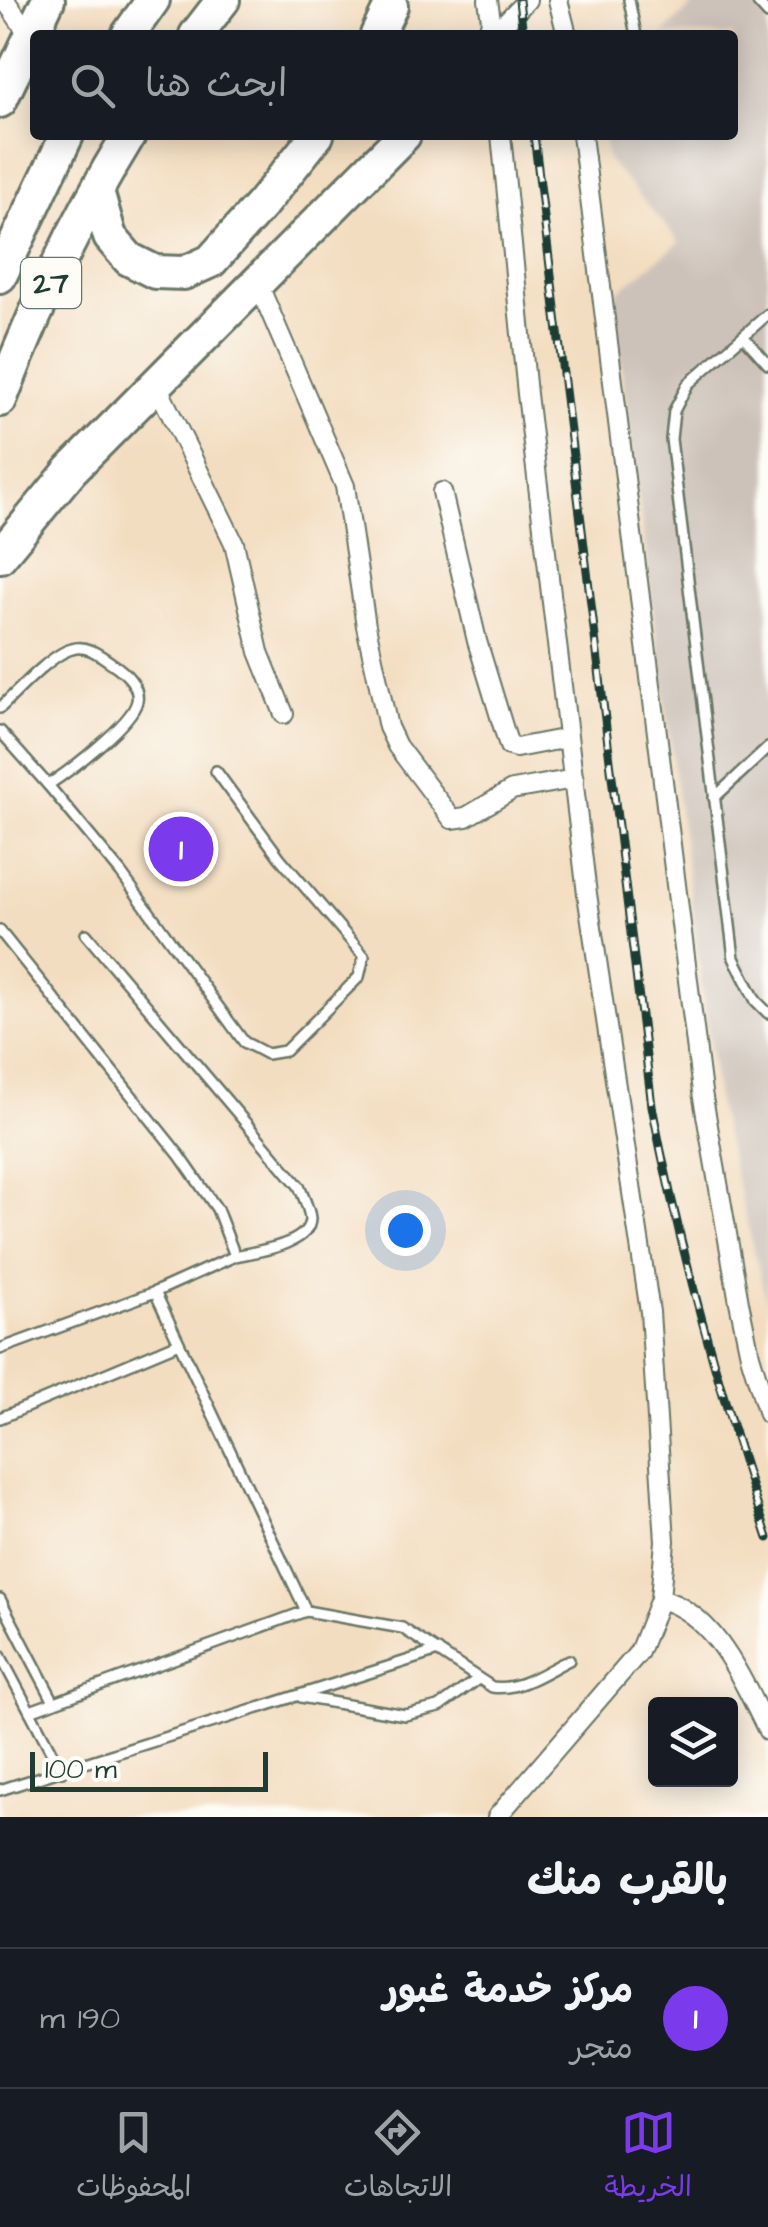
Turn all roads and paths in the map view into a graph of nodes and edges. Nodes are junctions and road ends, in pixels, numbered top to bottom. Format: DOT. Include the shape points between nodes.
graph roads {
  1 [pos="5,0"];
  2 [pos="48,0"];
  3 [pos="153,0"];
  4 [pos="223,0"];
  5 [pos="488,0"];
  6 [pos="528,0"];
  7 [pos="558,0"];
  8 [pos="630,0"];
  9 [pos="758,1"];
  10 [pos="768,14"];
  11 [pos="33,30"];
  12 [pos="132,30"];
  13 [pos="200,30"];
  14 [pos="490,30"];
  15 [pos="495,30"];
  16 [pos="566,30"];
  17 [pos="635,30"];
  18 [pos="30,36"];
  19 [pos="0,101"];
  20 [pos="64,140"];
  21 [pos="126,140"];
  22 [pos="313,140"];
  23 [pos="399,140"];
  24 [pos="502,140"];
  25 [pos="583,140"];
  26 [pos="102,180"];
  27 [pos="0,276"];
  28 [pos="257,282"];
  29 [pos="768,314"];
  30 [pos="743,336"];
  31 [pos="768,364"];
  32 [pos="156,384"];
  33 [pos="0,400"];
  34 [pos="442,492"];
  35 [pos="0,556"];
  36 [pos="0,708"];
  37 [pos="284,714"];
  38 [pos="0,731"];
  39 [pos="568,738"];
  40 [pos="768,748"];
  41 [pos="216,771"];
  42 [pos="574,779"];
  43 [pos="48,785"];
  44 [pos="714,798"];
  45 [pos="0,931"];
  46 [pos="86,934"];
  47 [pos="768,1013"];
  48 [pos="235,1256"];
  49 [pos="155,1292"];
  50 [pos="180,1344"];
  51 [pos="0,1348"];
  52 [pos="768,1414"];
  53 [pos="0,1418"];
  54 [pos="0,1599"];
  55 [pos="660,1599"];
  56 [pos="306,1612"];
  57 [pos="438,1651"];
  58 [pos="0,1654"];
  59 [pos="569,1660"];
  60 [pos="478,1678"];
  61 [pos="298,1696"];
  62 [pos="54,1702"];
  63 [pos="30,1711"];
  64 [pos="768,1731"];
  65 [pos="62,1772"];
  66 [pos="0,1790"];
  67 [pos="497,1817"];
  1 -- 18 [label="street"];
  2 -- 11 [label="highway"];
  3 -- 12 [label="highway"];
  4 -- 13 [label="highway"];
  5 -- 14 [label="street"];
  6 -- 15 [label="street"];
  7 -- 16 [label="street"];
  8 -- 17 [label="lane"];
  9 -- 10 [label="lane"];
  18 -- 19 [label="highway"];
  20 -- 27 [label="highway, 27"];
  21 -- 26 [label="highway, 27"];
  22 -- 26 [label="highway" via="211,261 184,272 155,272 129,259 110,237"];
  23 -- 28 [label="highway"];
  24 -- 39 [label="street"];
  25 -- 52 [label="street" via="702,1092 739,1302"];
  26 -- 33 [label="highway, 27"];
  28 -- 32 [label="highway"];
  28 -- 42 [label="street" via="345,486 379,692 397,746 452,820 512,790"];
  29 -- 30 [label="lane"];
  30 -- 31 [label="lane"];
  30 -- 44 [label="lane" via="688,384 674,411 672,439"];
  32 -- 35 [label="highway" via="70,470"];
  32 -- 37 [label="street" via="234,543 258,652"];
  34 -- 39 [label="street" via="509,746"];
  36 -- 43 [label="lane" via="75,647 117,667 136,686 130,717"];
  38 -- 43 [label="lane"];
  39 -- 42 [label="street"];
  40 -- 44 [label="lane"];
  41 -- 43 [label="lane" via="364,956 359,978 286,1050 267,1054 244,1042 121,872"];
  42 -- 55 [label="street" via="650,1312 666,1541"];
  44 -- 47 [label="lane" via="734,958"];
  45 -- 48 [label="lane" via="180,1156 217,1209"];
  46 -- 48 [label="lane" via="299,1186 310,1215 300,1239"];
  48 -- 49 [label="lane"];
  49 -- 50 [label="lane"];
  49 -- 51 [label="lane"];
  50 -- 53 [label="lane"];
  50 -- 56 [label="lane"];
  54 -- 62 [label="lane"];
  55 -- 64 [label="street" via="701,1620"];
  55 -- 67 [label="street" via="622,1675"];
  56 -- 57 [label="lane" via="402,1628"];
  56 -- 62 [label="lane"];
  57 -- 60 [label="lane"];
  57 -- 61 [label="lane"];
  58 -- 63 [label="lane"];
  59 -- 60 [label="lane" via="505,1688"];
  60 -- 61 [label="lane" via="439,1707 406,1715"];
  61 -- 65 [label="lane"];
  62 -- 63 [label="lane"];
  63 -- 65 [label="lane"];
  65 -- 66 [label="lane"];
}
